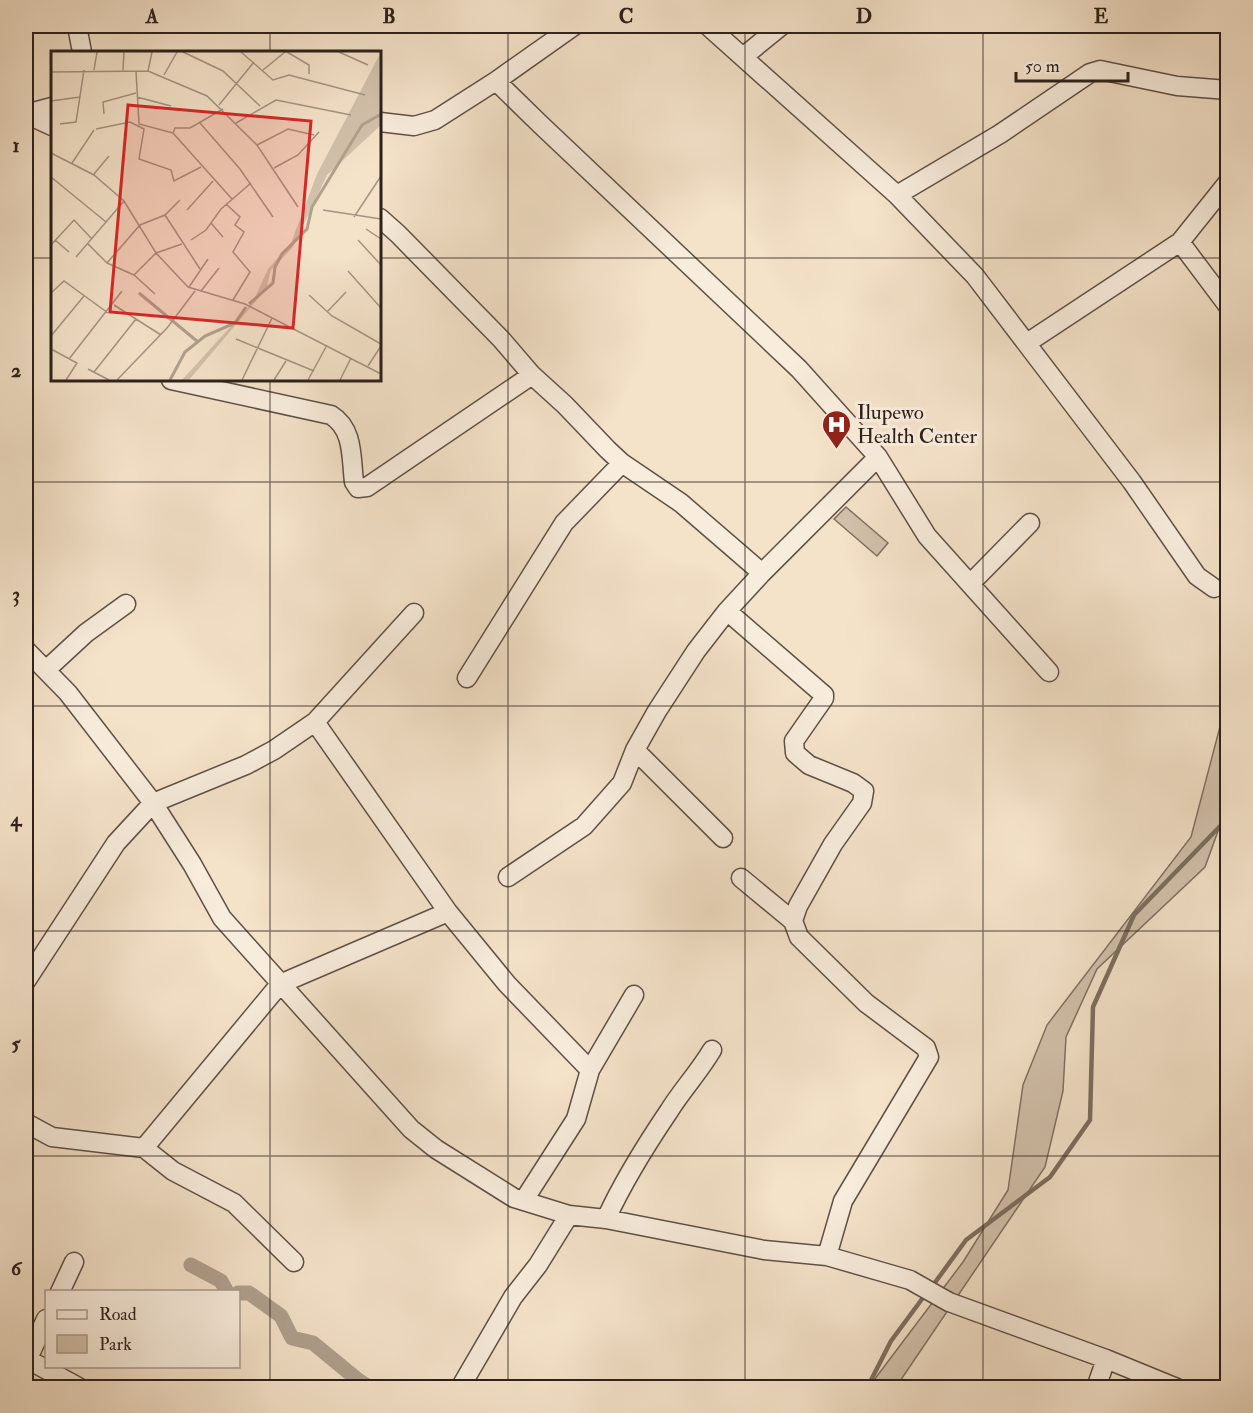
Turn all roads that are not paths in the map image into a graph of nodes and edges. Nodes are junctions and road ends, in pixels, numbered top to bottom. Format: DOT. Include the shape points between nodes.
graph roads {
  1 [pos="77,26"];
  2 [pos="574,26"];
  3 [pos="708,26"];
  4 [pos="781,26"];
  5 [pos="82,51"];
  6 [pos="743,57"];
  7 [pos="496,81"];
  8 [pos="1227,90"];
  9 [pos="51,107"];
  10 [pos="26,114"];
  11 [pos="381,122"];
  12 [pos="51,126"];
  13 [pos="1227,182"];
  14 [pos="897,195"];
  15 [pos="381,219"];
  16 [pos="1180,242"];
  17 [pos="1227,306"];
  18 [pos="1027,342"];
  19 [pos="532,375"];
  20 [pos="176,381"];
  21 [pos="879,457"];
  22 [pos="622,463"];
  23 [pos="1030,523"];
  24 [pos="762,573"];
  25 [pos="970,584"];
  26 [pos="1214,588"];
  27 [pos="126,604"];
  28 [pos="727,612"];
  29 [pos="414,613"];
  30 [pos="27,654"];
  31 [pos="46,670"];
  32 [pos="1049,672"];
  33 [pos="467,678"];
  34 [pos="315,722"];
  35 [pos="635,750"];
  36 [pos="153,803"];
  37 [pos="723,838"];
  38 [pos="508,877"];
  39 [pos="741,878"];
  40 [pos="448,912"];
  41 [pos="794,921"];
  42 [pos="26,981"];
  43 [pos="280,984"];
  44 [pos="634,995"];
  45 [pos="712,1050"];
  46 [pos="590,1070"];
  47 [pos="26,1123"];
  48 [pos="144,1148"];
  49 [pos="524,1200"];
  50 [pos="569,1215"];
  51 [pos="606,1220"];
  52 [pos="827,1256"];
  53 [pos="74,1262"];
  54 [pos="294,1262"];
  55 [pos="61,1290"];
  56 [pos="45,1321"];
  57 [pos="1107,1359"];
  58 [pos="26,1361"];
  59 [pos="80,1388"];
  60 [pos="460,1388"];
  61 [pos="1096,1388"];
  62 [pos="1177,1388"];
  1 -- 5 [label="street"];
  2 -- 7 [label="street"];
  3 -- 6 [label="street"];
  4 -- 6 [label="street"];
  6 -- 14 [label="street"];
  7 -- 11 [label="street" via="435,120 414,126"];
  7 -- 21 [label="street" via="799,369"];
  8 -- 14 [label="street" via="1177,86 1100,70 1090,73 1000,134"];
  9 -- 10 [label="street"];
  10 -- 12 [label="street"];
  13 -- 16 [label="street"];
  14 -- 18 [label="street" via="975,276"];
  15 -- 19 [label="street"];
  16 -- 17 [label="street"];
  16 -- 18 [label="street"];
  18 -- 26 [label="street" via="1197,576"];
  19 -- 20 [label="street" via="367,487 358,488 348,435 341,422 331,415"];
  19 -- 22 [label="street"];
  21 -- 24 [label="street"];
  21 -- 25 [label="street" via="927,536"];
  22 -- 24 [label="street" via="681,503"];
  22 -- 33 [label="street" via="564,523"];
  23 -- 25 [label="street"];
  24 -- 28 [label="street"];
  25 -- 32 [label="street"];
  27 -- 31 [label="street" via="86,633"];
  28 -- 35 [label="street" via="696,651"];
  28 -- 41 [label="street" via="823,692 824,698 794,741 795,753 809,765 864,791 862,803 798,906"];
  29 -- 34 [label="street"];
  30 -- 31 [label="street"];
  31 -- 36 [label="street"];
  34 -- 36 [label="street" via="246,765"];
  34 -- 40 [label="street"];
  35 -- 37 [label="street"];
  35 -- 38 [label="street" via="622,783 584,826"];
  36 -- 42 [label="street" via="116,843"];
  36 -- 43 [label="street" via="222,918"];
  39 -- 41 [label="street"];
  40 -- 43 [label="street"];
  40 -- 46 [label="street" via="507,984"];
  41 -- 52 [label="street" via="799,937 816,955 866,1003 926,1048 929,1056 843,1201"];
  43 -- 48 [label="street"];
  43 -- 49 [label="street" via="411,1129 465,1169"];
  44 -- 46 [label="street"];
  45 -- 51 [label="street" via="669,1110"];
  46 -- 49 [label="street" via="576,1119"];
  47 -- 48 [label="street" via="52,1137"];
  48 -- 54 [label="street" via="172,1171 234,1203"];
  49 -- 50 [label="street"];
  50 -- 51 [label="street"];
  50 -- 60 [label="street" via="513,1297"];
  51 -- 52 [label="street" via="764,1250"];
  52 -- 57 [label="street" via="910,1280 949,1302"];
  53 -- 55 [label="street"];
  56 -- 58 [label="street"];
  57 -- 61 [label="street"];
  57 -- 62 [label="street"];
  58 -- 59 [label="street"];
}
